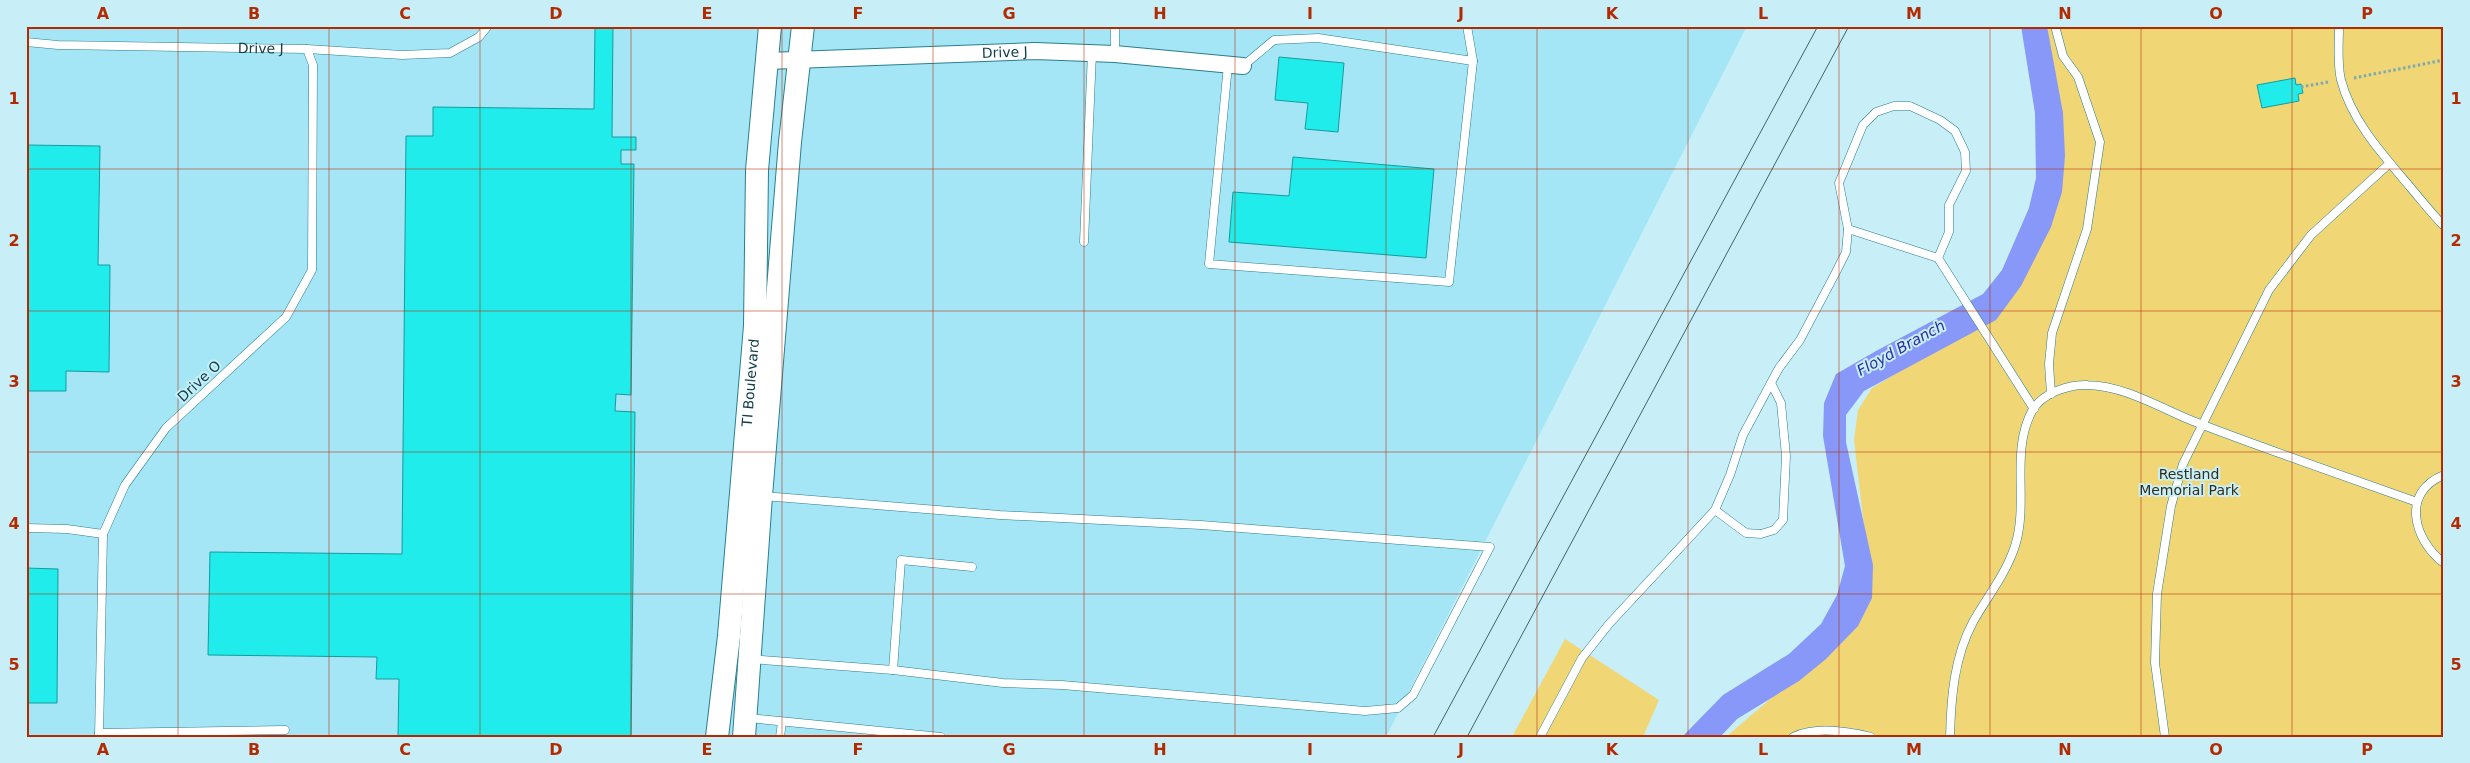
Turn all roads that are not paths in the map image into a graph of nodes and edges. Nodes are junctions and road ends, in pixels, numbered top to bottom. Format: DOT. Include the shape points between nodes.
graph roads {
  1 [pos="488,26"];
  2 [pos="770,26"];
  3 [pos="803,26"];
  4 [pos="1115,26"];
  5 [pos="1467,26"];
  6 [pos="2055,26"];
  7 [pos="2339,26"];
  8 [pos="26,42"];
  9 [pos="308,49"];
  10 [pos="1092,53"];
  11 [pos="1115,54"];
  12 [pos="766,61"];
  13 [pos="800,61"];
  14 [pos="1473,61"];
  15 [pos="1236,65"];
  16 [pos="2390,163"];
  17 [pos="2444,226"];
  18 [pos="1848,229"];
  19 [pos="1084,242"];
  20 [pos="1938,258"];
  21 [pos="1771,383"];
  22 [pos="2051,394"];
  23 [pos="2034,409"];
  24 [pos="2201,425"];
  25 [pos="2444,475"];
  26 [pos="761,496"];
  27 [pos="2417,502"];
  28 [pos="1715,510"];
  29 [pos="26,528"];
  30 [pos="104,534"];
  31 [pos="2444,563"];
  32 [pos="972,566"];
  33 [pos="748,659"];
  34 [pos="893,670"];
  35 [pos="782,722"];
  36 [pos="745,727"];
  37 [pos="285,730"];
  38 [pos="99,735"];
  39 [pos="716,737"];
  40 [pos="780,737"];
  41 [pos="941,737"];
  42 [pos="1540,737"];
  43 [pos="1793,737"];
  44 [pos="1871,737"];
  45 [pos="1950,737"];
  46 [pos="2165,737"];
  1 -- 9 [label="lane, Drive J" via="479,37 450,52 402,55"];
  2 -- 12 [label="street, TI Boulevard"];
  3 -- 13 [label="street, TI Boulevard"];
  4 -- 11 [label="lane"];
  5 -- 14 [label="lane"];
  6 -- 22 [label="lane" via="2063,56 2078,77 2100,142 2087,229 2052,333"];
  7 -- 16 [label="lane" via="2339,62 2346,95 2367,134"];
  8 -- 9 [label="lane, Drive J" via="58,46"];
  9 -- 30 [label="lane, Drive O" via="313,65 312,270 286,317 166,428 125,486"];
  10 -- 11 [label="street, Drive J"];
  10 -- 13 [label="street, Drive J" via="1034,51"];
  10 -- 19 [label="lane"];
  11 -- 15 [label="street, Drive J"];
  12 -- 13 [label="street, Drive J"];
  12 -- 39 [label="street, TI Boulevard" via="756,170 756,326 729,636"];
  13 -- 26 [label="street, TI Boulevard"];
  14 -- 15 [label="lane" via="1318,38 1274,40"];
  14 -- 15 [label="lane" via="1449,282 1209,264"];
  16 -- 17 [label="lane"];
  16 -- 24 [label="lane" via="2316,230 2269,290"];
  18 -- 20 [label="lane"];
  18 -- 20 [label="lane" via="1838,183 1863,125 1876,112 1894,106 1910,106 1955,131 1965,152 1966,171 1949,205 1949,232"];
  18 -- 21 [label="lane" via="1846,252 1800,340"];
  20 -- 23 [label="lane"];
  21 -- 28 [label="lane" via="1743,435"];
  21 -- 28 [label="lane" via="1781,403 1786,456 1783,520 1774,530 1761,534 1746,533"];
  22 -- 23 [label="lane"];
  22 -- 24 [label="lane" via="2072,386 2107,387"];
  23 -- 45 [label="lane" via="2025,430 2022,450 2020,522 2015,545 2006,568 1972,624 1962,648 1954,680"];
  24 -- 27 [label="lane"];
  24 -- 46 [label="lane" via="2171,506 2157,594 2155,663"];
  25 -- 27 [label="lane" via="2422,491"];
  26 -- 33 [label="street, TI Boulevard"];
  26 -- 34 [label="lane" via="1000,516 1200,525 1490,547 1413,695 1398,708 1365,711 1062,685 1003,683"];
  27 -- 31 [label="lane" via="2416,527 2421,539"];
  28 -- 42 [label="lane" via="1593,644 1564,689"];
  29 -- 30 [label="lane"];
  30 -- 38 [label="lane, Drive O"];
  32 -- 34 [label="lane" via="901,560"];
  33 -- 34 [label="lane"];
  33 -- 36 [label="street, TI Boulevard"];
  35 -- 36 [label="lane"];
  35 -- 40 [label="lane"];
  35 -- 41 [label="lane"];
  37 -- 38 [label="lane"];
  43 -- 44 [label="lane" via="1802,732 1829,730"];
}
